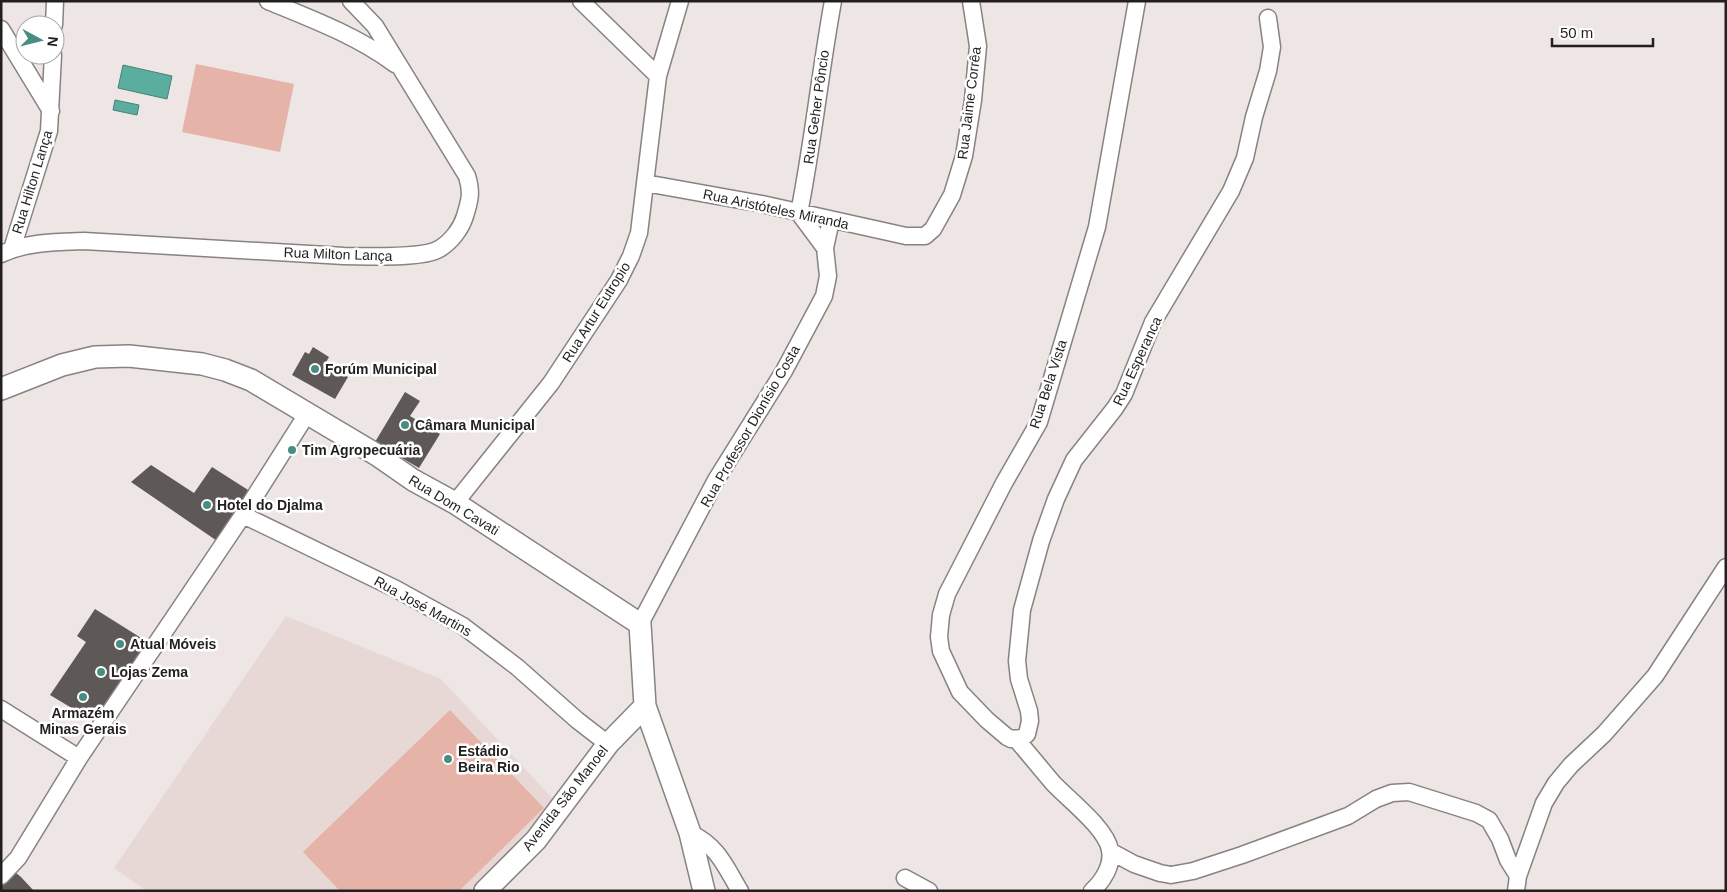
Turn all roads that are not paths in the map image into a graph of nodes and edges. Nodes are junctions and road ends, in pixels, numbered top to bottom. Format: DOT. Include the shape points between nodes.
graph roads {
  1 [pos="55,1"];
  2 [pos="268,1"];
  3 [pos="350,1"];
  4 [pos="581,1"];
  5 [pos="680,1"];
  6 [pos="833,1"];
  7 [pos="971,1"];
  8 [pos="1137,1"];
  9 [pos="54,15"];
  10 [pos="1268,18"];
  11 [pos="1,29"];
  12 [pos="53,65"];
  13 [pos="401,68"];
  14 [pos="658,76"];
  15 [pos="51,111"];
  16 [pos="645,183"];
  17 [pos="799,213"];
  18 [pos="831,220"];
  19 [pos="906,236"];
  20 [pos="824,248"];
  21 [pos="6,252"];
  22 [pos="1,389"];
  23 [pos="307,414"];
  24 [pos="455,503"];
  25 [pos="243,515"];
  26 [pos="1726,566"];
  27 [pos="640,624"];
  28 [pos="645,706"];
  29 [pos="1,709"];
  30 [pos="1022,737"];
  31 [pos="608,744"];
  32 [pos="78,758"];
  33 [pos="690,833"];
  34 [pos="1110,851"];
  35 [pos="1,876"];
  36 [pos="905,878"];
  37 [pos="1517,883"];
  38 [pos="485,891"];
  39 [pos="704,891"];
  40 [pos="740,891"];
  41 [pos="928,891"];
  42 [pos="1092,891"];
  1 -- 9 [label="street"];
  2 -- 13 [label="street" via="339,30"];
  3 -- 13 [label="street, Rua Milton Lança" via="375,26"];
  4 -- 14 [label="street"];
  5 -- 14 [label="street, Rua Artur Eutropio"];
  6 -- 17 [label="street, Rua Geher Pôncio"];
  7 -- 19 [label="street, Rua Jaime Corrêa" via="978,46 964,156 952,195 933,229 925,236"];
  8 -- 30 [label="street, Rua Bela Vista" via="1097,227 1039,422 947,594 942,615 941,651 960,692 1007,737"];
  10 -- 30 [label="street, Rua Esperanca" via="1272,47 1268,72 1245,158 1231,191 1154,322 1116,408 1074,460 1040,541 1022,610 1017,661 1030,721"];
  11 -- 15 [label="street"];
  12 -- 15 [label="street, Rua Hilton Lança"];
  13 -- 21 [label="street, Rua Milton Lança" via="467,176 471,189 463,222 438,250 383,257 84,241 50,242"];
  14 -- 16 [label="street, Rua Artur Eutropio"];
  15 -- 21 [label="street, Rua Hilton Lança" via="49,131"];
  16 -- 17 [label="street, Rua Aristóteles Miranda"];
  16 -- 24 [label="street, Rua Artur Eutropio" via="639,233 619,280 551,383"];
  17 -- 18 [label="street, Rua Aristóteles Miranda"];
  17 -- 20 [label="street"];
  18 -- 19 [label="street, Rua Aristóteles Miranda"];
  18 -- 20 [label="street, Rua Professor Dionísio Costa"];
  20 -- 27 [label="street, Rua Professor Dionísio Costa" via="828,276 816,313 716,480"];
  22 -- 23 [label="main road, Rua Dom Cavati" via="62,365 95,357 129,356 202,364 225,370 251,380"];
  23 -- 24 [label="main road, Rua Dom Cavati"];
  23 -- 25 [label="street"];
  24 -- 27 [label="main road, Rua Dom Cavati"];
  25 -- 31 [label="street, Rua José Martins" via="396,589 463,626"];
  25 -- 32 [label="street"];
  26 -- 37 [label="street" via="1655,676 1556,783 1544,803"];
  27 -- 28 [label="main road"];
  28 -- 31 [label="main road, Avenida São Manoel"];
  28 -- 33 [label="main road"];
  29 -- 32 [label="street"];
  30 -- 34 [label="street, Rua Bela Vista" via="1054,784 1106,839"];
  31 -- 38 [label="main road, Avenida São Manoel" via="536,840"];
  32 -- 35 [label="street" via="18,858"];
  33 -- 39 [label="main road"];
  33 -- 40 [label="street" via="717,852"];
  34 -- 37 [label="street" via="1160,873 1172,875 1193,871 1348,816 1392,793 1409,792 1489,820"];
  34 -- 42 [label="street" via="1109,868"];
  36 -- 41 [label="street"];
}
